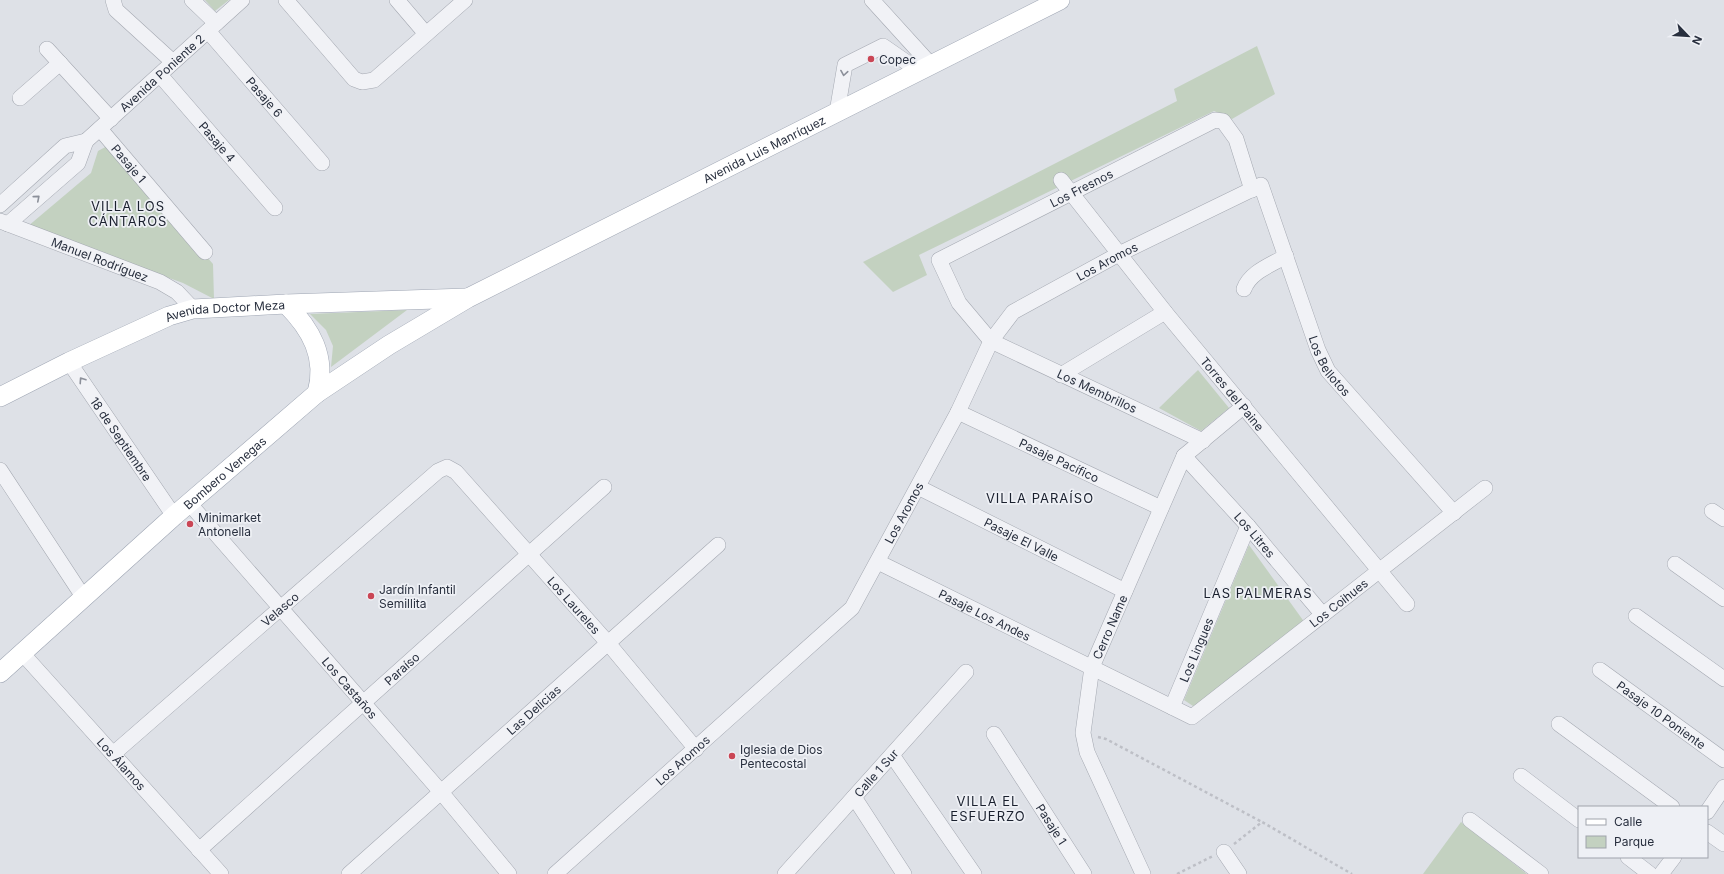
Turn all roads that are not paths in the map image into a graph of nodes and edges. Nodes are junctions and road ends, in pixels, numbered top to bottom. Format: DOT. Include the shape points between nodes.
graph roads {
  1 [pos="113,0"];
  2 [pos="192,0"];
  3 [pos="286,0"];
  4 [pos="397,0"];
  5 [pos="465,0"];
  6 [pos="872,0"];
  7 [pos="1060,0"];
  8 [pos="239,2"];
  9 [pos="212,27"];
  10 [pos="426,34"];
  11 [pos="47,49"];
  12 [pos="173,62"];
  13 [pos="60,63"];
  14 [pos="925,68"];
  15 [pos="160,74"];
  16 [pos="20,98"];
  17 [pos="837,112"];
  18 [pos="111,119"];
  19 [pos="1223,121"];
  20 [pos="100,129"];
  21 [pos="86,141"];
  22 [pos="322,163"];
  23 [pos="1061,180"];
  24 [pos="1256,187"];
  25 [pos="1072,192"];
  26 [pos="0,205"];
  27 [pos="275,208"];
  28 [pos="4,222"];
  29 [pos="205,252"];
  30 [pos="1119,254"];
  31 [pos="1286,256"];
  32 [pos="1244,289"];
  33 [pos="468,298"];
  34 [pos="286,304"];
  35 [pos="193,309"];
  36 [pos="1165,312"];
  37 [pos="991,341"];
  38 [pos="69,362"];
  39 [pos="1061,375"];
  40 [pos="317,393"];
  41 [pos="0,397"];
  42 [pos="1244,406"];
  43 [pos="958,412"];
  44 [pos="1203,441"];
  45 [pos="1184,456"];
  46 [pos="447,468"];
  47 [pos="0,470"];
  48 [pos="604,487"];
  49 [pos="918,487"];
  50 [pos="1485,488"];
  51 [pos="189,504"];
  52 [pos="1161,508"];
  53 [pos="1454,513"];
  54 [pos="174,516"];
  55 [pos="1248,526"];
  56 [pos="718,545"];
  57 [pos="530,554"];
  58 [pos="878,562"];
  59 [pos="1675,564"];
  60 [pos="1380,571"];
  61 [pos="1125,591"];
  62 [pos="84,598"];
  63 [pos="1724,599"];
  64 [pos="1406,604"];
  65 [pos="280,609"];
  66 [pos="1323,615"];
  67 [pos="1636,616"];
  68 [pos="608,643"];
  69 [pos="22,653"];
  70 [pos="1092,667"];
  71 [pos="1600,670"];
  72 [pos="966,672"];
  73 [pos="0,673"];
  74 [pos="1724,679"];
  75 [pos="363,703"];
  76 [pos="1172,707"];
  77 [pos="1192,717"];
  78 [pos="1558,724"];
  79 [pos="994,734"];
  80 [pos="696,748"];
  81 [pos="113,754"];
  82 [pos="892,755"];
  83 [pos="1724,760"];
  84 [pos="1521,776"];
  85 [pos="1724,788"];
  86 [pos="441,792"];
  87 [pos="854,797"];
  88 [pos="1671,806"];
  89 [pos="1708,811"];
  90 [pos="1578,819"];
  91 [pos="1470,820"];
  92 [pos="1708,833"];
  93 [pos="1724,844"];
  94 [pos="199,850"];
  95 [pos="1224,852"];
  96 [pos="1629,858"];
  97 [pos="1673,858"];
  98 [pos="789,873"];
  99 [pos="221,874"];
  100 [pos="349,874"];
  101 [pos="509,874"];
  102 [pos="555,874"];
  103 [pos="904,874"];
  104 [pos="974,874"];
  105 [pos="1084,874"];
  106 [pos="1143,874"];
  107 [pos="1239,874"];
  108 [pos="1541,874"];
  109 [pos="1650,874"];
  110 [pos="1661,874"];
  1 -- 12 [label="street" via="116,10"];
  2 -- 9 [label="street, Pasaje 6"];
  3 -- 10 [label="street" via="349,74 362,82 374,80"];
  4 -- 10 [label="street"];
  5 -- 10 [label="street"];
  6 -- 14 [label="street"];
  7 -- 14 [label="main road, Avenida Luis Manríquez"];
  8 -- 9 [label="street, Avenida Poniente 2"];
  9 -- 12 [label="street, Avenida Poniente 2"];
  9 -- 22 [label="street, Pasaje 6"];
  11 -- 13 [label="street"];
  12 -- 15 [label="street, Avenida Poniente 2"];
  13 -- 16 [label="street"];
  13 -- 18 [label="street"];
  14 -- 17 [label="main road, Avenida Luis Manríquez"];
  14 -- 17 [label="street, one-way" via="883,46 858,58 845,65"];
  15 -- 18 [label="street, Avenida Poniente 2"];
  15 -- 27 [label="street, Pasaje 4"];
  17 -- 33 [label="main road, Avenida Luis Manríquez"];
  18 -- 20 [label="street, Avenida Poniente 2"];
  19 -- 24 [label="street, Los Bellotos" via="1236,139"];
  19 -- 25 [label="street, Los Fresnos" via="1210,121"];
  20 -- 21 [label="street, Avenida Poniente 2"];
  20 -- 29 [label="street, Pasaje 1"];
  21 -- 26 [label="street, Avenida Poniente 2" via="65,146"];
  28 -- 21 [label="street, Avenida Poniente 2, one-way" via="78,163"];
  23 -- 25 [label="street, Torres del Paine"];
  24 -- 30 [label="street, Los Aromos"];
  24 -- 31 [label="street, Los Bellotos"];
  25 -- 30 [label="street, Torres del Paine"];
  25 -- 37 [label="street, Los Fresnos" via="939,260 959,303"];
  28 -- 35 [label="street, Manuel Rodríguez" via="160,282 177,292"];
  30 -- 36 [label="street, Torres del Paine"];
  30 -- 37 [label="street, Los Aromos" via="1020,308 1009,317"];
  31 -- 32 [label="street" via="1254,275"];
  31 -- 53 [label="street, Los Bellotos" via="1318,350 1328,370"];
  33 -- 34 [label="main road, Avenida Doctor Meza"];
  33 -- 40 [label="main road, Bombero Venegas" via="389,345"];
  34 -- 35 [label="main road, Avenida Doctor Meza"];
  34 -- 40 [label="main road" via="306,326 318,349 321,375"];
  35 -- 38 [label="main road, Avenida Doctor Meza" via="169,316"];
  36 -- 39 [label="street"];
  36 -- 42 [label="street, Torres del Paine"];
  37 -- 39 [label="street, Los Membrillos"];
  37 -- 43 [label="street, Los Aromos"];
  38 -- 41 [label="main road, Avenida Doctor Meza"];
  54 -- 38 [label="street, 18 de Septiembre, one-way"];
  39 -- 44 [label="street, Los Membrillos"];
  40 -- 51 [label="main road, Bombero Venegas"];
  42 -- 44 [label="street, Cerro Name"];
  42 -- 60 [label="street, Torres del Paine"];
  43 -- 49 [label="street, Los Aromos"];
  43 -- 52 [label="street, Pasaje Pacífico"];
  44 -- 45 [label="street, Cerro Name"];
  45 -- 52 [label="street, Cerro Name"];
  45 -- 55 [label="street, Los Litres"];
  46 -- 57 [label="street, Los Laureles" via="456,472"];
  46 -- 65 [label="street, Velasco" via="438,471"];
  47 -- 62 [label="street"];
  48 -- 57 [label="street, Paraíso"];
  49 -- 58 [label="street, Los Aromos"];
  49 -- 61 [label="street, Pasaje El Valle"];
  50 -- 53 [label="street, Los Coihues"];
  51 -- 54 [label="main road, Bombero Venegas"];
  51 -- 65 [label="street, Los Castaños"];
  52 -- 61 [label="street, Cerro Name"];
  53 -- 60 [label="street, Los Coihues"];
  54 -- 62 [label="main road, Bombero Venegas"];
  55 -- 66 [label="street, Los Litres"];
  55 -- 76 [label="street, Los Lingues"];
  56 -- 68 [label="street, Las Delicias"];
  57 -- 68 [label="street, Los Laureles"];
  57 -- 75 [label="street, Paraíso"];
  58 -- 70 [label="street, Pasaje Los Andes"];
  58 -- 80 [label="street, Los Aromos" via="852,608"];
  59 -- 63 [label="street"];
  60 -- 64 [label="street, Torres del Paine"];
  60 -- 66 [label="street, Los Coihues"];
  61 -- 70 [label="street, Cerro Name"];
  62 -- 69 [label="main road, Bombero Venegas"];
  65 -- 75 [label="street, Los Castaños"];
  65 -- 81 [label="street, Velasco"];
  66 -- 77 [label="street, Los Coihues"];
  67 -- 74 [label="street"];
  68 -- 80 [label="street, Los Laureles"];
  68 -- 86 [label="street, Las Delicias"];
  69 -- 73 [label="main road, Bombero Venegas"];
  69 -- 81 [label="street, Los Álamos"];
  70 -- 76 [label="street, Pasaje Los Andes"];
  70 -- 106 [label="street, Cerro Name" via="1083,733 1087,752"];
  71 -- 83 [label="street, Pasaje 10 Poniente"];
  72 -- 82 [label="street, Calle 1 Sur"];
  75 -- 86 [label="street, Los Castaños"];
  75 -- 94 [label="street, Paraíso"];
  76 -- 77 [label="street, Pasaje Los Andes"];
  78 -- 88 [label="street"];
  79 -- 105 [label="street, Pasaje 1"];
  80 -- 102 [label="street, Los Aromos"];
  81 -- 94 [label="street, Los Álamos"];
  82 -- 87 [label="street, Calle 1 Sur"];
  82 -- 104 [label="street"];
  84 -- 90 [label="street"];
  85 -- 89 [label="street"];
  86 -- 100 [label="street, Las Delicias"];
  86 -- 101 [label="street, Los Castaños"];
  87 -- 98 [label="street, Calle 1 Sur"];
  87 -- 103 [label="street"];
  91 -- 108 [label="street"];
  92 -- 93 [label="street"];
  94 -- 99 [label="street, Los Álamos"];
  95 -- 107 [label="street"];
  96 -- 109 [label="street"];
  97 -- 110 [label="street"];
}
